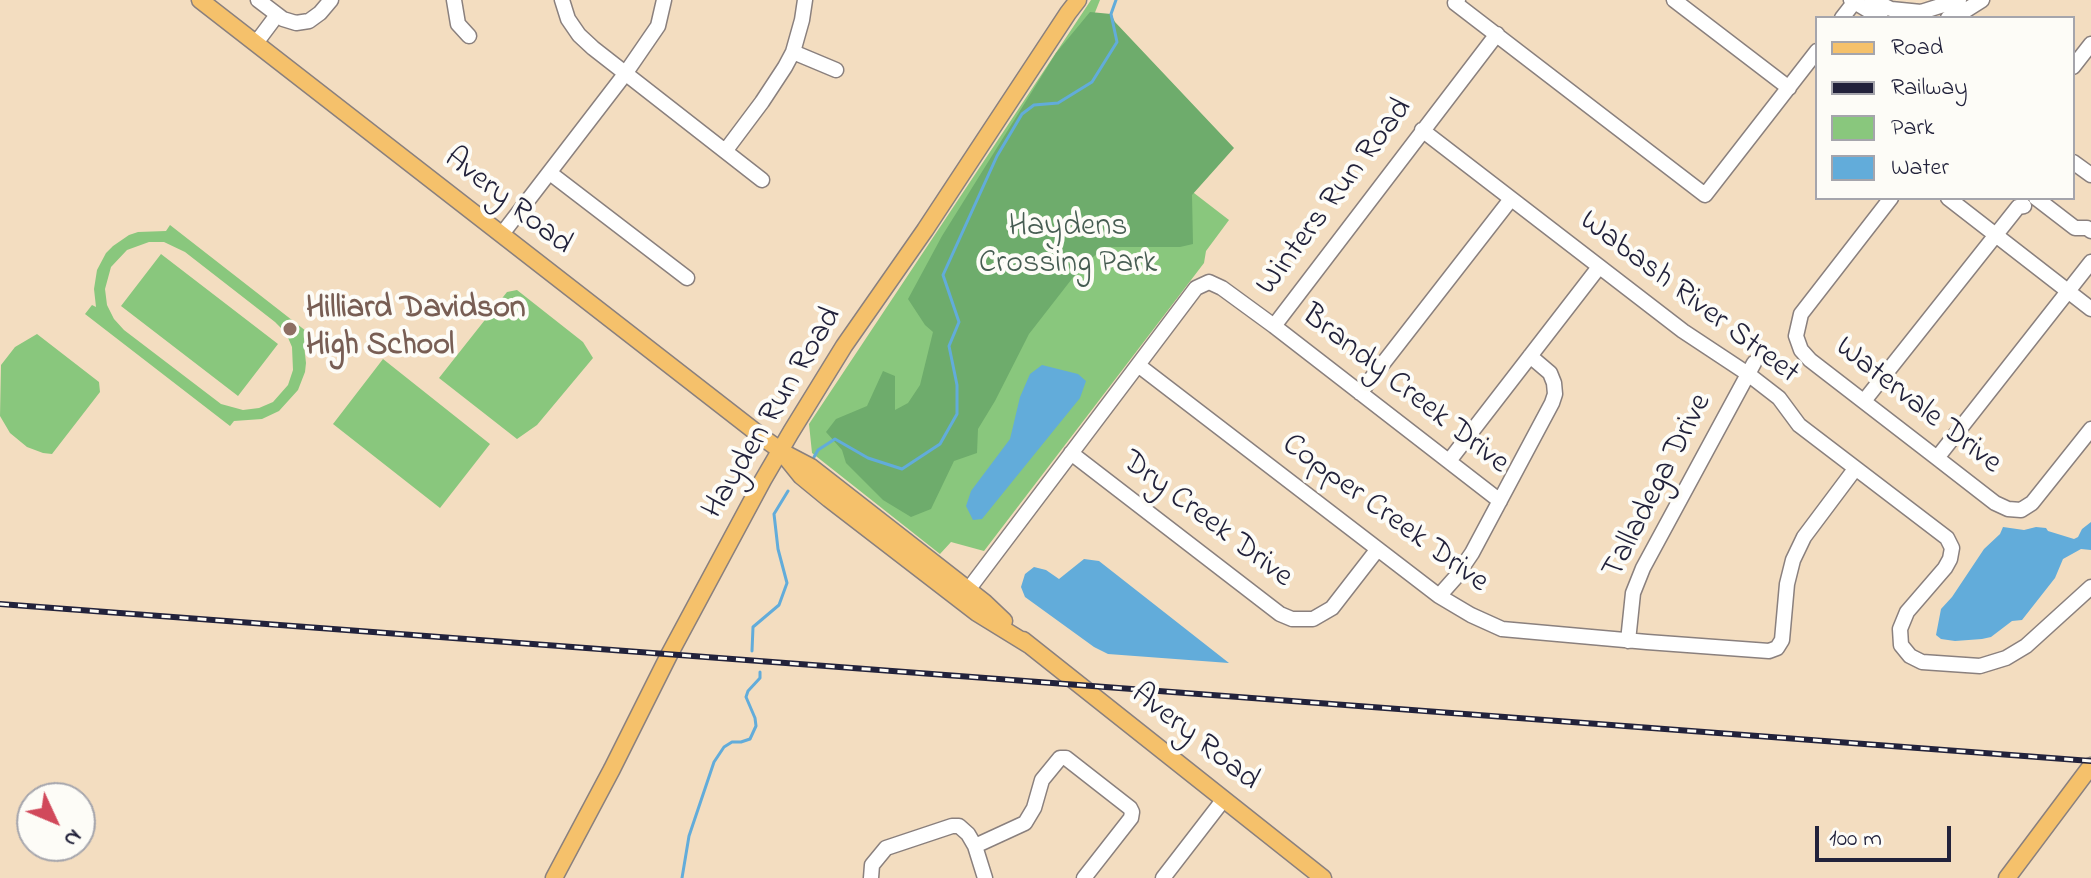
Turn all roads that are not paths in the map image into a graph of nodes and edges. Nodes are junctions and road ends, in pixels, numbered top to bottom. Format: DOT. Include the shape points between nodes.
graph roads {
  1 [pos="200,0"];
  2 [pos="258,0"];
  3 [pos="331,0"];
  4 [pos="454,0"];
  5 [pos="562,0"];
  6 [pos="664,0"];
  7 [pos="805,0"];
  8 [pos="1078,0"];
  9 [pos="1674,0"];
  10 [pos="1872,0"];
  11 [pos="1959,0"];
  12 [pos="1982,0"];
  13 [pos="1854,1"];
  14 [pos="1456,2"];
  15 [pos="277,15"];
  16 [pos="1922,15"];
  17 [pos="1878,16"];
  18 [pos="1953,16"];
  19 [pos="1497,34"];
  20 [pos="469,36"];
  21 [pos="256,43"];
  22 [pos="2091,44"];
  23 [pos="793,52"];
  24 [pos="1815,54"];
  25 [pos="2075,64"];
  26 [pos="836,70"];
  27 [pos="625,74"];
  28 [pos="1789,88"];
  29 [pos="1422,130"];
  30 [pos="726,150"];
  31 [pos="550,173"];
  32 [pos="762,180"];
  33 [pos="1511,199"];
  34 [pos="1889,200"];
  35 [pos="1951,200"];
  36 [pos="2030,202"];
  37 [pos="2090,228"];
  38 [pos="502,234"];
  39 [pos="1996,234"];
  40 [pos="2091,262"];
  41 [pos="1599,267"];
  42 [pos="687,278"];
  43 [pos="2068,291"];
  44 [pos="2091,309"];
  45 [pos="1274,326"];
  46 [pos="1530,356"];
  47 [pos="1138,365"];
  48 [pos="1751,369"];
  49 [pos="1360,393"];
  50 [pos="1864,401"];
  51 [pos="2091,431"];
  52 [pos="780,450"];
  53 [pos="1071,453"];
  54 [pos="1937,458"];
  55 [pos="1449,461"];
  56 [pos="1855,469"];
  57 [pos="1500,501"];
  58 [pos="1377,550"];
  59 [pos="2091,587"];
  60 [pos="968,590"];
  61 [pos="1439,596"];
  62 [pos="1628,641"];
  63 [pos="1029,645"];
  64 [pos="2091,766"];
  65 [pos="2083,789"];
  66 [pos="1224,799"];
  67 [pos="975,846"];
  68 [pos="554,878"];
  69 [pos="871,878"];
  70 [pos="985,878"];
  71 [pos="1084,878"];
  72 [pos="1163,878"];
  73 [pos="1323,878"];
  74 [pos="2007,878"];
  75 [pos="2022,878"];
  1 -- 21 [label="main road, Avery Road"];
  2 -- 15 [label="street"];
  3 -- 15 [label="street" via="309,21 296,23"];
  4 -- 20 [label="street" via="458,24"];
  5 -- 27 [label="street" via="579,35"];
  6 -- 27 [label="street" via="658,26"];
  7 -- 23 [label="street"];
  8 -- 52 [label="main road, Hayden Run Road" via="844,346"];
  9 -- 28 [label="street"];
  10 -- 16 [label="street"];
  11 -- 16 [label="street"];
  12 -- 18 [label="street"];
  13 -- 17 [label="street"];
  14 -- 19 [label="street"];
  15 -- 21 [label="street"];
  19 -- 28 [label="street" via="1705,195"];
  19 -- 29 [label="street, Winters Run Road"];
  21 -- 38 [label="main road, Avery Road"];
  22 -- 25 [label="street"];
  23 -- 26 [label="street"];
  23 -- 30 [label="street"];
  24 -- 28 [label="street"];
  27 -- 30 [label="street"];
  27 -- 31 [label="street"];
  29 -- 33 [label="street, Wabash River Street"];
  29 -- 45 [label="street, Winters Run Road"];
  30 -- 32 [label="street"];
  31 -- 38 [label="street"];
  31 -- 42 [label="street"];
  33 -- 41 [label="street, Wabash River Street"];
  33 -- 49 [label="street"];
  34 -- 50 [label="street, Watervale Drive" via="1797,323 1801,350"];
  35 -- 39 [label="street"];
  36 -- 37 [label="street" via="2075,228"];
  36 -- 39 [label="street" via="2018,207"];
  38 -- 52 [label="main road, Avery Road"];
  39 -- 43 [label="street"];
  39 -- 50 [label="street"];
  40 -- 43 [label="street"];
  41 -- 46 [label="street"];
  41 -- 48 [label="street, Wabash River Street" via="1683,331"];
  43 -- 44 [label="street"];
  43 -- 54 [label="street"];
  45 -- 47 [label="street, Winters Run Road" via="1209,282 1196,288"];
  45 -- 49 [label="street, Brandy Creek Drive"];
  46 -- 55 [label="street"];
  46 -- 57 [label="street" via="1550,373 1555,394"];
  47 -- 53 [label="street, Winters Run Road"];
  47 -- 58 [label="street, Copper Creek Drive"];
  48 -- 56 [label="street, Wabash River Street" via="1799,425"];
  48 -- 62 [label="street, Talladega Drive" via="1643,568 1633,593"];
  49 -- 55 [label="street, Brandy Creek Drive"];
  50 -- 54 [label="street, Watervale Drive"];
  51 -- 54 [label="street, Watervale Drive" via="2032,503 2015,511 1995,503"];
  52 -- 60 [label="main road, Avery Road" via="811,467"];
  52 -- 63 [label="main road, Avery Road" via="829,499 977,613"];
  52 -- 68 [label="main road, Hayden Run Road"];
  53 -- 58 [label="street, Dry Creek Drive" via="1292,619 1313,619 1332,608"];
  53 -- 60 [label="street, Winters Run Road"];
  55 -- 57 [label="street, Brandy Creek Drive"];
  56 -- 59 [label="street, Wabash River Street" via="1947,538 1952,548 1945,568 1907,612 1900,629 1901,645 1910,656 1922,662 1980,666 2006,658"];
  56 -- 62 [label="street, Copper Creek Drive" via="1793,560 1777,648"];
  57 -- 61 [label="street" via="1472,553"];
  58 -- 61 [label="street, Copper Creek Drive"];
  60 -- 63 [label="main road, Avery Road"];
  61 -- 62 [label="street, Copper Creek Drive" via="1502,629"];
  63 -- 66 [label="main road, Avery Road"];
  64 -- 65 [label="main road"];
  65 -- 74 [label="main road"];
  65 -- 75 [label="main road"];
  66 -- 72 [label="street"];
  66 -- 73 [label="main road, Avery Road"];
  67 -- 69 [label="street" via="959,826 952,826 886,848 872,865"];
  67 -- 70 [label="street"];
  67 -- 71 [label="street" via="1025,823 1042,780 1060,758 1066,758 1132,812"];
}
